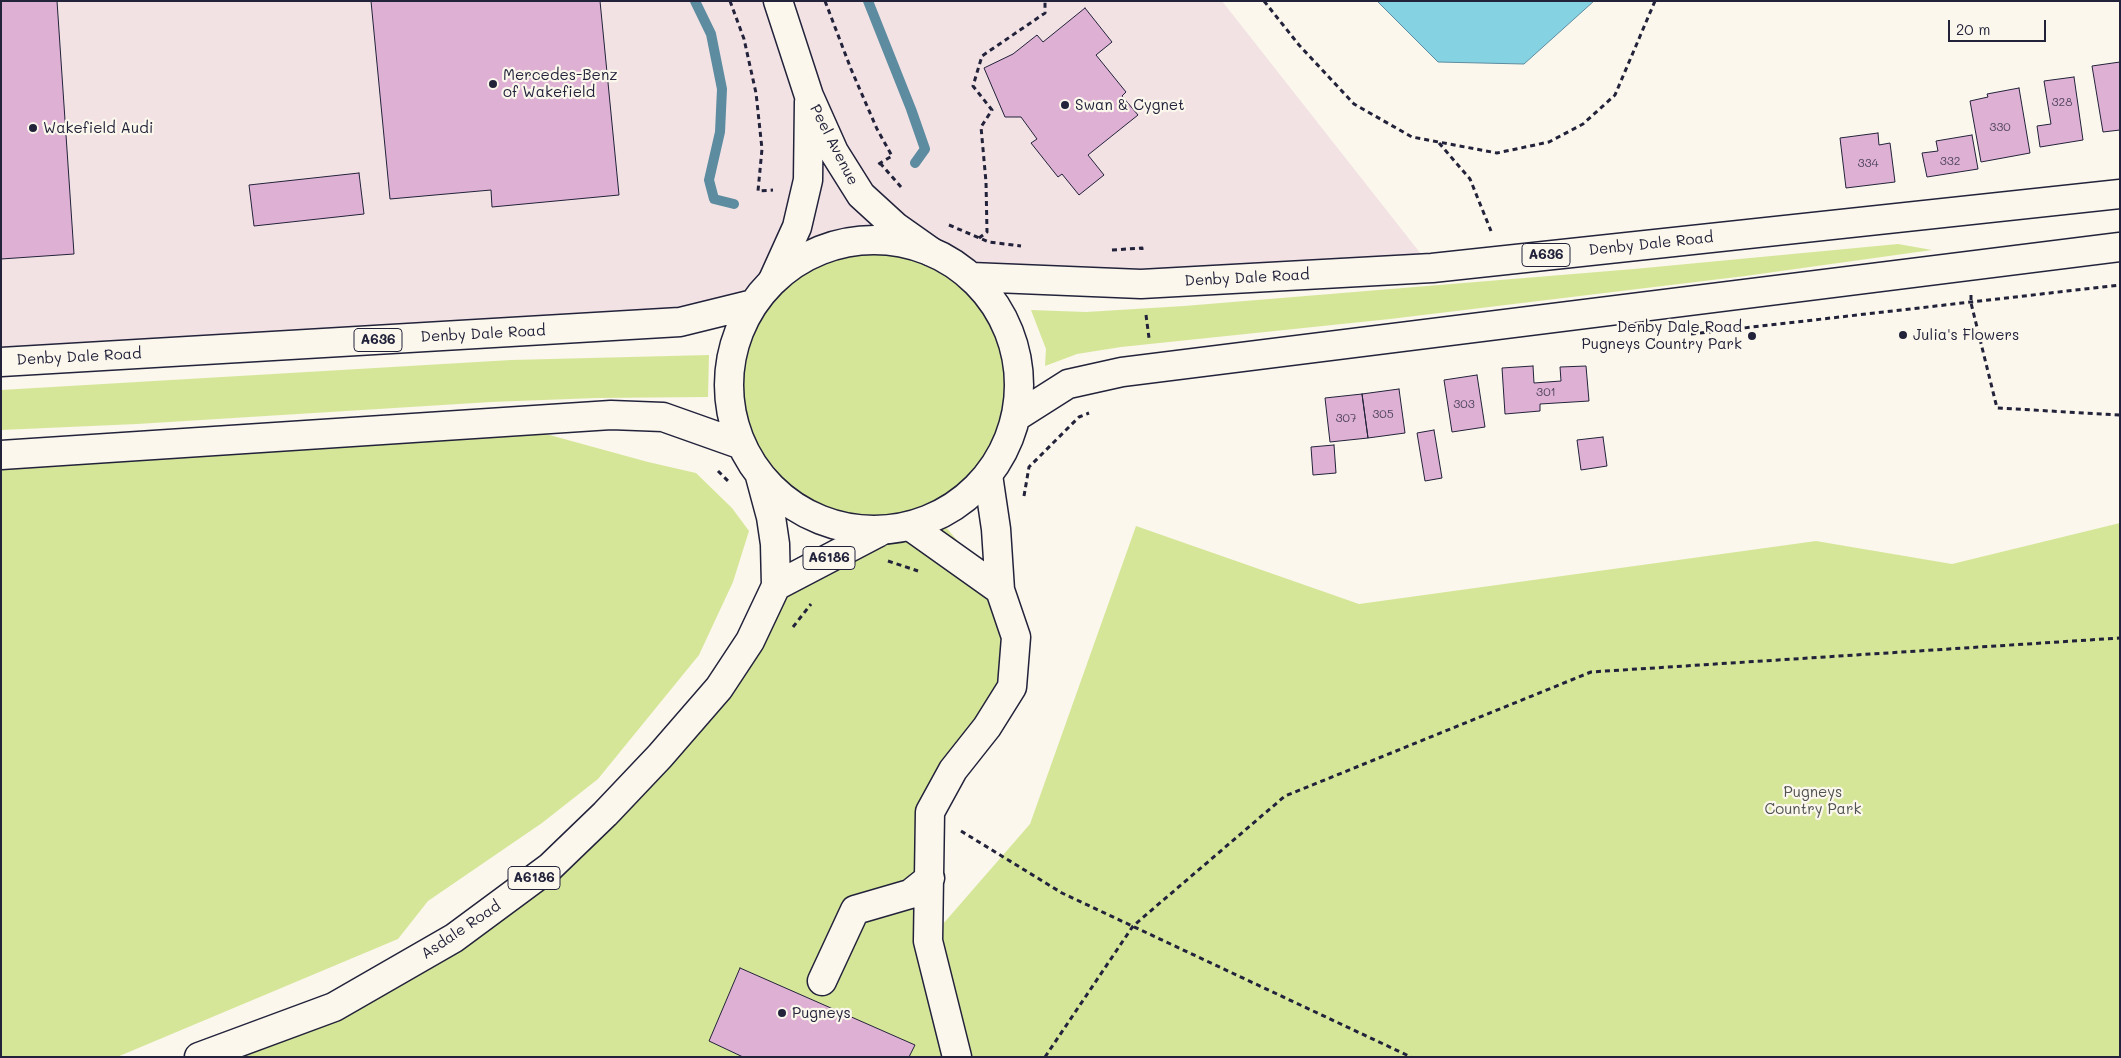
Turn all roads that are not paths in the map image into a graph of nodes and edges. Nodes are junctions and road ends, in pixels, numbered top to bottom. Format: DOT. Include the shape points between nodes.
graph roads {
  1 [pos="778,1"];
  2 [pos="809,96"];
  3 [pos="2120,194"];
  4 [pos="2120,247"];
  5 [pos="930,251"];
  6 [pos="971,277"];
  7 [pos="773,280"];
  8 [pos="754,304"];
  9 [pos="1,362"];
  10 [pos="1016,418"];
  11 [pos="742,445"];
  12 [pos="1,455"];
  13 [pos="758,473"];
  14 [pos="988,476"];
  15 [pos="910,526"];
  16 [pos="882,530"];
  17 [pos="776,586"];
  18 [pos="1000,590"];
  19 [pos="930,878"];
  20 [pos="822,981"];
  21 [pos="199,1057"];
  22 [pos="957,1057"];
  1 -- 2 [label="main road, Peel Avenue"];
  2 -- 5 [label="main road, Peel Avenue" via="834,152 861,195 896,227"];
  2 -- 7 [label="main road, Peel Avenue" via="808,180 797,227"];
  3 -- 6 [label="main road, Denby Dale Road / A636" via="1432,268 1141,284"];
  4 -- 10 [label="main road" via="1122,372 1068,384"];
  5 -- 6 [label="main road"];
  5 -- 7 [label="main road" via="895,241 858,240 829,247 802,259"];
  6 -- 10 [label="main road" via="997,307 1014,344 1020,381"];
  7 -- 8 [label="main road"];
  8 -- 9 [label="main road, Denby Dale Road / A636" via="680,322"];
  8 -- 11 [label="main road" via="737,337 729,374 731,410"];
  10 -- 14 [label="main road" via="1006,448"];
  11 -- 12 [label="main road" via="663,417 612,415"];
  11 -- 13 [label="main road"];
  13 -- 16 [label="main road" via="780,496 827,523 854,529"];
  13 -- 17 [label="main road, Asdale Road" via="771,517"];
  14 -- 15 [label="main road" via="965,499 937,517"];
  14 -- 18 [label="main road"];
  15 -- 16 [label="main road"];
  15 -- 18 [label="main road"];
  16 -- 17 [label="main road, A6186"];
  17 -- 21 [label="main road, Asdale Road / A6186" via="750,641 719,688 660,756 550,867 454,938 334,1008"];
  18 -- 19 [label="main road" via="1016,637 1012,687 987,727 953,770 930,812"];
  19 -- 20 [label="main road" via="910,894 855,910"];
  19 -- 22 [label="main road" via="928,941"];
}
